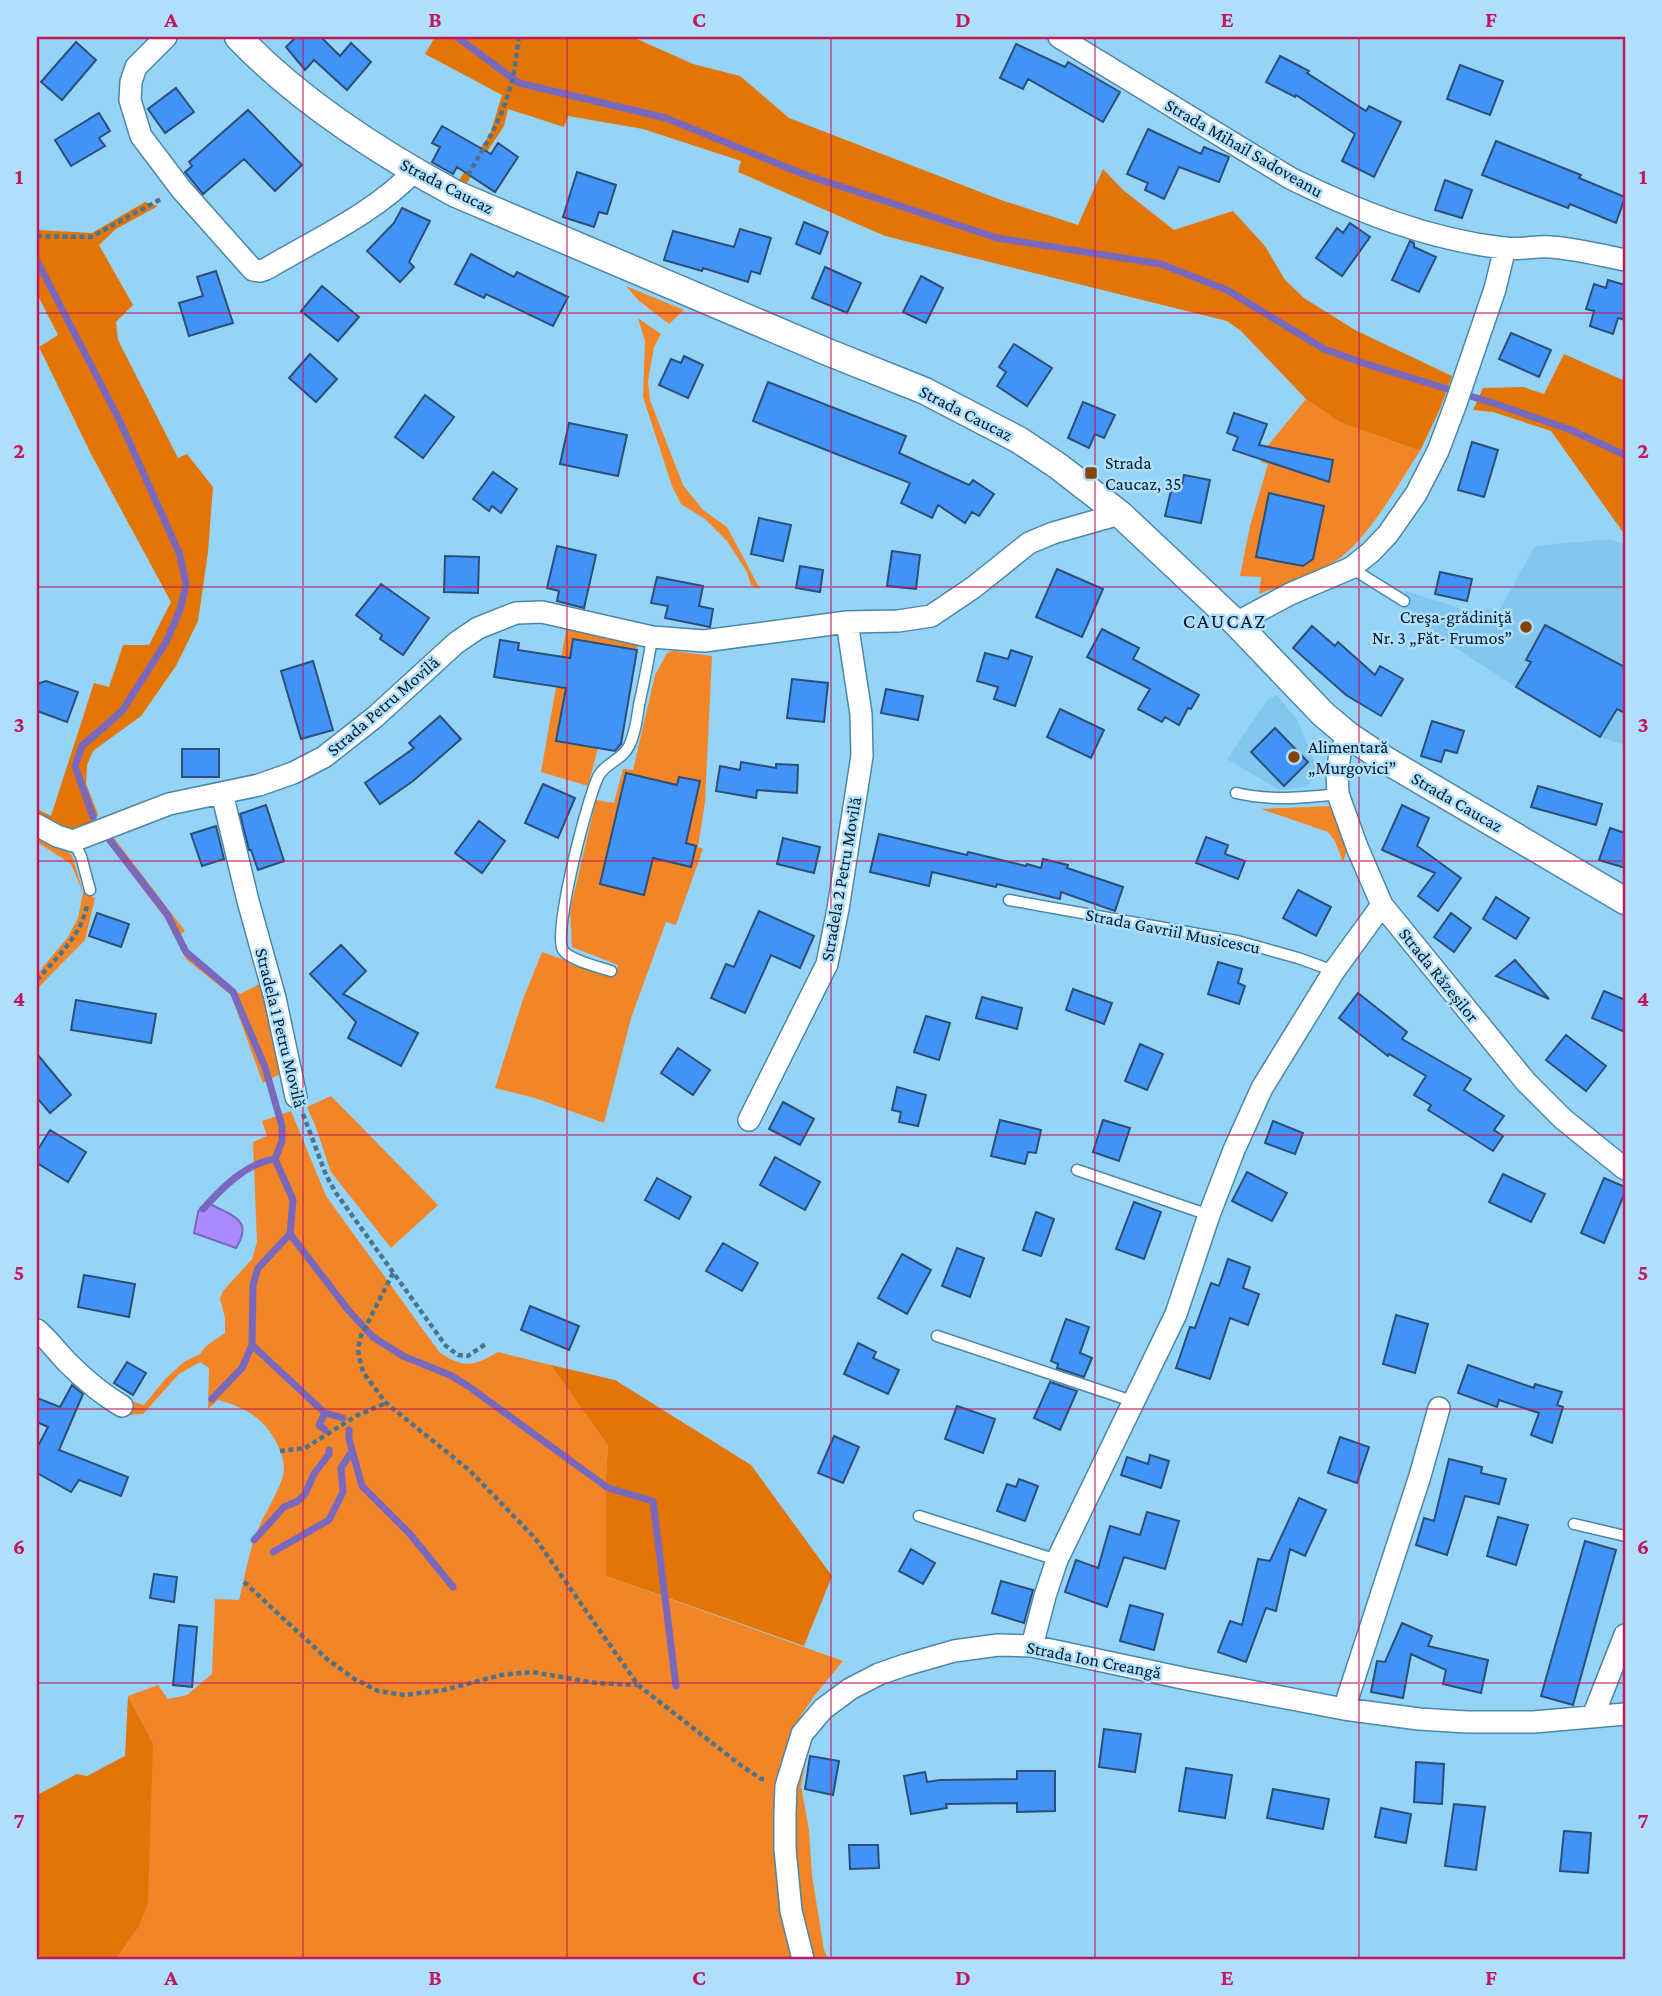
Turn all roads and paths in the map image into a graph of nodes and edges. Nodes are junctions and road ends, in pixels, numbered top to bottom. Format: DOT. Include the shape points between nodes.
graph roads {
  1 [pos="166,37"];
  2 [pos="238,37"];
  3 [pos="519,37"];
  4 [pos="1059,37"];
  5 [pos="1083,43"];
  6 [pos="414,171"];
  7 [pos="181,189"];
  8 [pos="456,194"];
  9 [pos="37,236"];
  10 [pos="1505,248"];
  11 [pos="1625,258"];
  12 [pos="1120,514"];
  13 [pos="1351,568"];
  14 [pos="1404,600"];
  15 [pos="846,622"];
  16 [pos="1236,623"];
  17 [pos="652,637"];
  18 [pos="1348,735"];
  19 [pos="222,793"];
  20 [pos="1236,793"];
  21 [pos="1338,794"];
  22 [pos="37,825"];
  23 [pos="73,841"];
  24 [pos="90,890"];
  25 [pos="1009,900"];
  26 [pos="1625,901"];
  27 [pos="1382,905"];
  28 [pos="611,971"];
  29 [pos="1334,971"];
  30 [pos="37,980"];
  31 [pos="296,1097"];
  32 [pos="749,1120"];
  33 [pos="1625,1169"];
  34 [pos="1077,1170"];
  35 [pos="1209,1215"];
  36 [pos="393,1273"];
  37 [pos="37,1330"];
  38 [pos="937,1336"];
  39 [pos="486,1343"];
  40 [pos="1135,1402"];
  41 [pos="386,1403"];
  42 [pos="122,1406"];
  43 [pos="1438,1408"];
  44 [pos="280,1451"];
  45 [pos="919,1516"];
  46 [pos="1574,1524"];
  47 [pos="1625,1536"];
  48 [pos="1057,1560"];
  49 [pos="244,1582"];
  50 [pos="1625,1635"];
  51 [pos="1032,1646"];
  52 [pos="638,1685"];
  53 [pos="1344,1709"];
  54 [pos="1625,1714"];
  55 [pos="1593,1716"];
  56 [pos="788,1780"];
  57 [pos="803,1959"];
  1 -- 7 [label="street" via="136,67 130,100 141,136"];
  2 -- 6 [label="street, Strada Caucaz" via="281,77"];
  3 -- 8 [label="path" via="510,90 495,131"];
  4 -- 5 [label="street, Strada Mihail Sadoveanu"];
  5 -- 10 [label="street, Strada Mihail Sadoveanu" via="1290,178 1395,224 1450,240"];
  6 -- 7 [label="street" via="375,205 260,271 253,270"];
  6 -- 8 [label="street, Strada Caucaz"];
  7 -- 9 [label="path" via="92,237"];
  8 -- 12 [label="street, Strada Caucaz" via="925,391 1020,440"];
  10 -- 11 [label="street, Strada Mihail Sadoveanu" via="1551,247"];
  10 -- 13 [label="street" via="1438,451 1388,534"];
  12 -- 15 [label="street, Strada Petru Movilă" via="1028,543 931,616"];
  12 -- 16 [label="street, Strada Caucaz"];
  13 -- 14 [label="lane"];
  13 -- 16 [label="street"];
  15 -- 17 [label="street, Strada Petru Movilă" via="704,641"];
  15 -- 32 [label="street, Stradela 2 Petru Movilă" via="862,714 862,757 838,909 827,964"];
  16 -- 18 [label="street, Strada Caucaz"];
  17 -- 19 [label="street, Strada Petru Movilă" via="542,612 516,613 474,631 451,647 324,757 293,773"];
  17 -- 28 [label="lane" via="634,733 628,749 601,771 593,787 565,896 563,951"];
  18 -- 21 [label="street, Strada Răzeșilor" via="1336,774"];
  18 -- 26 [label="street, Strada Caucaz"];
  19 -- 23 [label="street, Strada Petru Movilă" via="169,804"];
  19 -- 31 [label="street, Stradela 1 Petru Movilă"];
  20 -- 21 [label="lane" via="1272,799"];
  21 -- 27 [label="street, Strada Răzeșilor"];
  22 -- 23 [label="street"];
  23 -- 24 [label="lane"];
  24 -- 30 [label="path" via="75,935"];
  25 -- 29 [label="lane, Strada Gavriil Musicescu" via="1237,941"];
  27 -- 29 [label="street"];
  27 -- 33 [label="street, Strada Răzeșilor" via="1526,1082"];
  29 -- 35 [label="street" via="1262,1088"];
  31 -- 36 [label="path, Stradela 1 Petru Movilă" via="336,1193"];
  34 -- 35 [label="lane"];
  35 -- 40 [label="street" via="1177,1314"];
  36 -- 39 [label="path, Stradela 1 Petru Movilă" via="446,1346 468,1356"];
  36 -- 41 [label="path" via="358,1348 363,1372"];
  37 -- 42 [label="street" via="69,1364"];
  38 -- 40 [label="lane"];
  40 -- 48 [label="street"];
  41 -- 44 [label="path" via="305,1448"];
  41 -- 52 [label="path" via="469,1470 535,1538"];
  43 -- 53 [label="street"];
  45 -- 48 [label="lane"];
  46 -- 47 [label="lane"];
  48 -- 51 [label="street"];
  49 -- 52 [label="path" via="327,1659 378,1691 405,1695 532,1672"];
  50 -- 55 [label="street"];
  51 -- 53 [label="street, Strada Ion Creangă"];
  51 -- 56 [label="street, Strada Ion Creangă" via="954,1651 879,1674 850,1689 823,1709 802,1734"];
  52 -- 56 [label="path" via="761,1779"];
  53 -- 55 [label="street, Strada Ion Creangă" via="1467,1722"];
  54 -- 55 [label="street, Strada Ion Creangă"];
  56 -- 57 [label="street, Strada Ion Creangă" via="785,1849 791,1911"];
}
